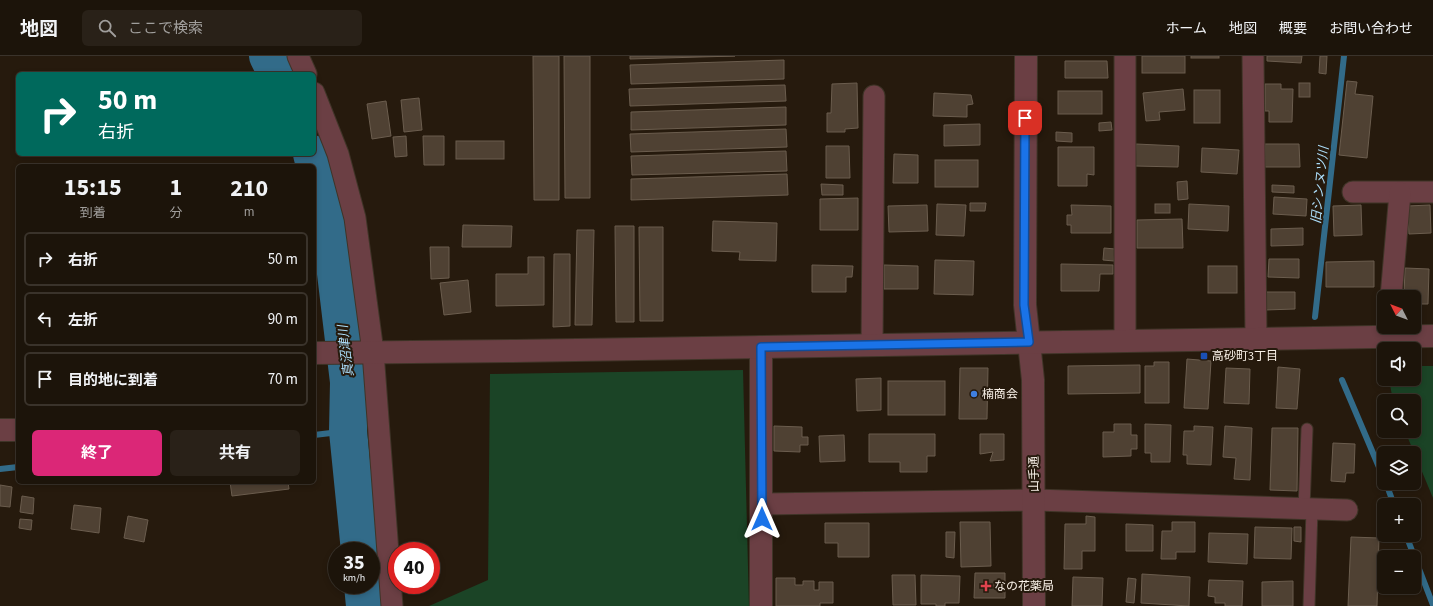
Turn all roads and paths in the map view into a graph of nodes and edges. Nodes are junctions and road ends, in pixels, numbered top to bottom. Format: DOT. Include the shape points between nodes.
graph roads {
  1 [pos="298,56"];
  2 [pos="1026,56"];
  3 [pos="1125,56"];
  4 [pos="1253,56"];
  5 [pos="305,72"];
  6 [pos="874,96"];
  7 [pos="316,98"];
  8 [pos="1353,192"];
  9 [pos="1433,192"];
  10 [pos="1400,193"];
  11 [pos="1392,290"];
  12 [pos="1377,332"];
  13 [pos="1410,334"];
  14 [pos="1433,336"];
  15 [pos="1256,338"];
  16 [pos="1125,340"];
  17 [pos="1029,342"];
  18 [pos="872,345"];
  19 [pos="761,347"];
  20 [pos="368,352"];
  21 [pos="320,353"];
  22 [pos="1307,429"];
  23 [pos="0,430"];
  24 [pos="16,430"];
  25 [pos="1035,500"];
  26 [pos="763,504"];
  27 [pos="1308,509"];
  28 [pos="1347,510"];
  29 [pos="392,606"];
  30 [pos="761,606"];
  31 [pos="1034,606"];
  32 [pos="1309,606"];
  1 -- 5 [label="street"];
  2 -- 17 [label="street, 山手通" via="1024,305"];
  3 -- 16 [label="street"];
  4 -- 15 [label="street"];
  6 -- 18 [label="street"];
  7 -- 20 [label="street" via="338,154 356,218"];
  8 -- 10 [label="street"];
  9 -- 10 [label="street"];
  10 -- 11 [label="street"];
  12 -- 15 [label="street"];
  13 -- 14 [label="street"];
  15 -- 16 [label="street"];
  16 -- 17 [label="street"];
  17 -- 18 [label="street"];
  17 -- 25 [label="street, 山手通" via="1033,380"];
  18 -- 19 [label="street"];
  19 -- 20 [label="street"];
  19 -- 26 [label="street"];
  20 -- 21 [label="street"];
  20 -- 29 [label="street"];
  22 -- 27 [label="lane"];
  23 -- 24 [label="street"];
  25 -- 26 [label="street"];
  25 -- 27 [label="street"];
  25 -- 31 [label="street, 山手通"];
  26 -- 30 [label="street"];
  27 -- 28 [label="street"];
  27 -- 32 [label="lane"];
}
